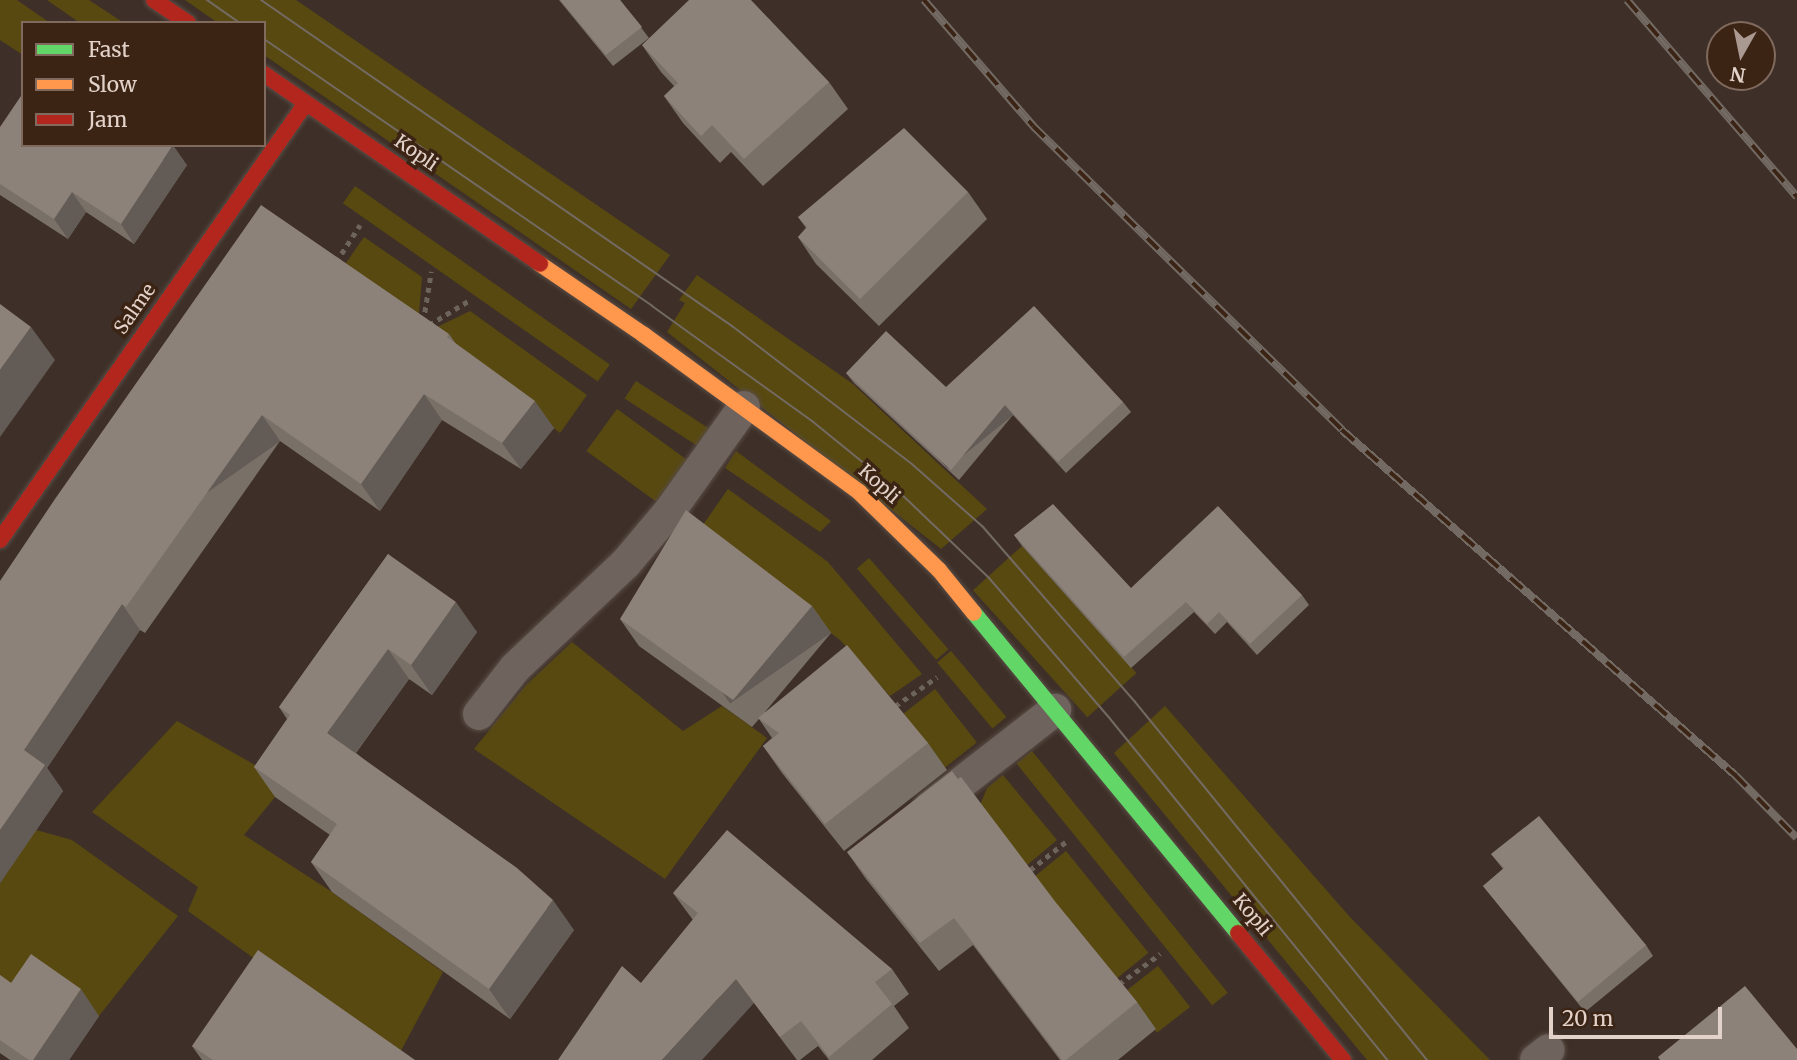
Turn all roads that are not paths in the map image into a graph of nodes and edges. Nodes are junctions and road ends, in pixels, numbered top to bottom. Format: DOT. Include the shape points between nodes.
graph roads {
  1 [pos="154,0"];
  2 [pos="185,21"];
  3 [pos="266,75"];
  4 [pos="306,103"];
  5 [pos="744,407"];
  6 [pos="0,540"];
  7 [pos="1055,710"];
  8 [pos="480,714"];
  9 [pos="911,822"];
  10 [pos="1343,1060"];
  1 -- 2 [label="street"];
  3 -- 4 [label="street, Kopli"];
  4 -- 5 [label="street, Kopli"];
  4 -- 6 [label="street, Salme"];
  5 -- 7 [label="street, Kopli" via="859,492 939,570"];
  5 -- 8 [label="lane" via="669,512 626,562 514,668"];
  7 -- 9 [label="lane"];
  7 -- 10 [label="street, Kopli"];
}
